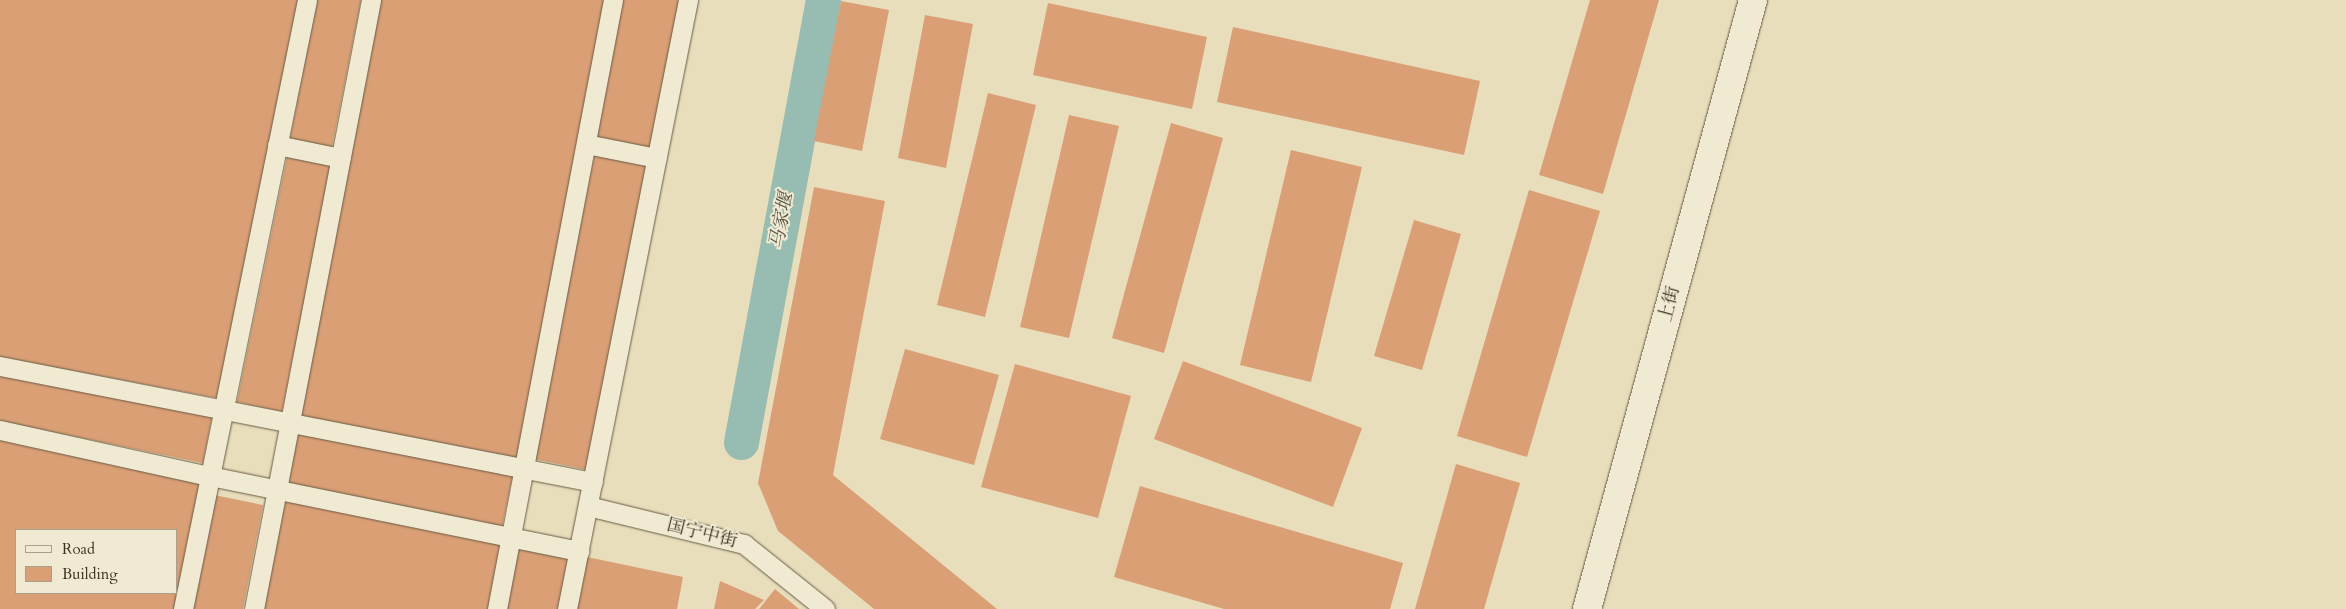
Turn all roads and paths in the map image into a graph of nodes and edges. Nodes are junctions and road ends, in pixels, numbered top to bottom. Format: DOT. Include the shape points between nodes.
graph roads {
  1 [pos="306,0"];
  2 [pos="371,0"];
  3 [pos="613,0"];
  4 [pos="688,0"];
  5 [pos="1753,0"];
  6 [pos="586,144"];
  7 [pos="277,145"];
  8 [pos="341,158"];
  9 [pos="657,158"];
  10 [pos="0,366"];
  11 [pos="223,409"];
  12 [pos="290,422"];
  13 [pos="0,430"];
  14 [pos="524,468"];
  15 [pos="210,476"];
  16 [pos="593,482"];
  17 [pos="277,488"];
  18 [pos="588,506"];
  19 [pos="511,537"];
  20 [pos="579,551"];
  21 [pos="183,609"];
  22 [pos="254,609"];
  23 [pos="497,609"];
  24 [pos="567,609"];
  25 [pos="825,609"];
  26 [pos="1587,609"];
  1 -- 7 [label="lane"];
  2 -- 8 [label="lane"];
  3 -- 6 [label="lane"];
  4 -- 9 [label="lane"];
  5 -- 26 [label="street, 上街"];
  6 -- 9 [label="lane"];
  6 -- 14 [label="lane"];
  7 -- 8 [label="lane"];
  7 -- 11 [label="lane"];
  8 -- 12 [label="lane"];
  9 -- 16 [label="lane"];
  10 -- 11 [label="lane"];
  11 -- 12 [label="lane"];
  11 -- 15 [label="lane"];
  12 -- 14 [label="lane"];
  12 -- 17 [label="lane"];
  13 -- 15 [label="lane"];
  14 -- 16 [label="lane"];
  14 -- 19 [label="lane"];
  15 -- 17 [label="lane"];
  15 -- 21 [label="lane"];
  16 -- 18 [label="lane"];
  17 -- 19 [label="lane"];
  17 -- 22 [label="lane"];
  18 -- 20 [label="lane"];
  18 -- 25 [label="lane, 国宁中街" via="744,544"];
  19 -- 20 [label="lane"];
  19 -- 23 [label="lane"];
  20 -- 24 [label="lane"];
}
